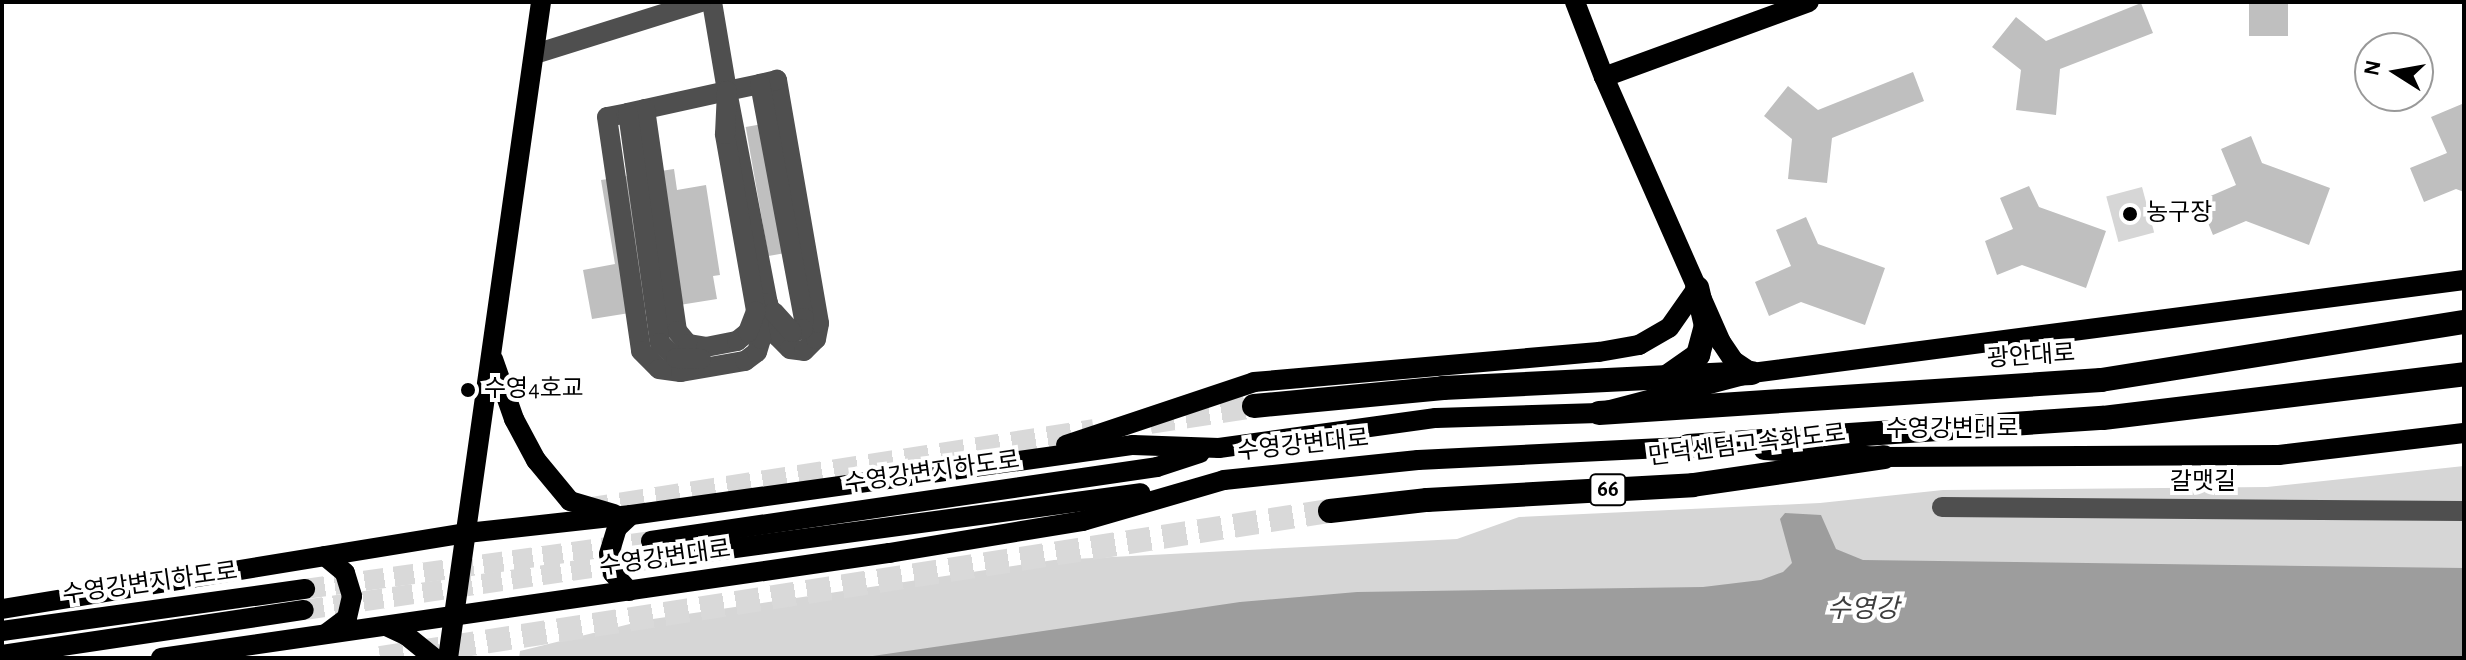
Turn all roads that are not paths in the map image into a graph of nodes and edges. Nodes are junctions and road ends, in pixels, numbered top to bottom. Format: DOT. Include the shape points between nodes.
graph roads {
  1 [pos="701,2"];
  2 [pos="712,2"];
  3 [pos="1575,2"];
  4 [pos="1809,2"];
  5 [pos="538,6"];
  6 [pos="535,54"];
  7 [pos="1604,77"];
  8 [pos="727,91"];
  9 [pos="636,111"];
  10 [pos="2464,280"];
  11 [pos="1697,288"];
  12 [pos="762,306"];
  13 [pos="2464,322"];
  14 [pos="492,356"];
  15 [pos="1752,373"];
  16 [pos="2464,374"];
  17 [pos="1667,377"];
  18 [pos="1254,406"];
  19 [pos="1599,413"];
  20 [pos="2464,433"];
  21 [pos="1688,446"];
  22 [pos="1219,448"];
  23 [pos="1884,457"];
  24 [pos="1020,461"];
  25 [pos="1224,480"];
  26 [pos="1942,507"];
  27 [pos="1330,511"];
  28 [pos="2464,511"];
  29 [pos="626,516"];
  30 [pos="467,533"];
  31 [pos="325,556"];
  32 [pos="305,589"];
  33 [pos="629,591"];
  34 [pos="2,609"];
  35 [pos="304,610"];
  36 [pos="455,617"];
  37 [pos="386,626"];
  38 [pos="2,631"];
  39 [pos="323,635"];
  40 [pos="2,655"];
  41 [pos="161,658"];
  42 [pos="434,658"];
  43 [pos="448,658"];
  1 -- 6 [label="street"];
  2 -- 8 [label="street"];
  3 -- 7 [label="main road"];
  4 -- 7 [label="main road"];
  5 -- 6 [label="main road"];
  6 -- 14 [label="main road"];
  7 -- 11 [label="main road"];
  8 -- 9 [label="street"];
  8 -- 12 [label="street" via="725,134"];
  8 -- 12 [label="street" via="777,80 819,323 816,339 804,351 790,349"];
  9 -- 12 [label="street" via="677,331 688,344 706,347 737,341"];
  9 -- 12 [label="street" via="607,117 641,351 659,369 681,372 745,361 757,352"];
  10 -- 15 [label="main road, 수영강변대로"];
  11 -- 15 [label="main road" via="1727,352"];
  11 -- 17 [label="highway" via="1706,326 1698,355"];
  11 -- 24 [label="main road" via="1669,328 1639,345 1254,382"];
  13 -- 19 [label="highway, 광안대로" via="2101,380"];
  14 -- 29 [label="main road" via="514,419 536,460 570,501"];
  14 -- 30 [label="main road"];
  15 -- 17 [label="highway"];
  15 -- 19 [label="main road, 수영강변대로"];
  16 -- 21 [label="highway" via="2103,418"];
  17 -- 18 [label="highway" via="1443,388"];
  19 -- 22 [label="main road, 수영강변대로" via="1436,418"];
  20 -- 23 [label="main road, 수영강변대로" via="2279,455"];
  21 -- 23 [label="main road, 수영강변대로"];
  21 -- 25 [label="main road, 수영강변대로" via="1418,460"];
  22 -- 24 [label="main road, 수영강변대로" via="1133,445"];
  22 -- 25 [label="main road, 수영강변지하도로" via="1157,467 652,550"];
  23 -- 27 [label="highway, 만덕센텀고속화도로 / 66" via="1693,485 1427,500"];
  24 -- 29 [label="main road, 수영강변대로"];
  25 -- 33 [label="main road, 수영강변대로" via="1083,521"];
  26 -- 28 [label="street, 갈맷길"];
  29 -- 30 [label="main road, 수영강변대로"];
  29 -- 33 [label="main road" via="609,554 613,573"];
  30 -- 31 [label="main road, 수영강변대로"];
  30 -- 36 [label="main road"];
  31 -- 34 [label="main road, 수영강변대로"];
  31 -- 39 [label="main road" via="345,573 352,596 347,618"];
  32 -- 38 [label="main road, 수영강변지하도로"];
  33 -- 36 [label="main road, 수영강변대로"];
  35 -- 40 [label="main road, 수영강변지하도로"];
  36 -- 37 [label="main road, 수영강변대로"];
  36 -- 43 [label="main road"];
  37 -- 39 [label="main road, 수영강변대로"];
  37 -- 42 [label="main road"];
  39 -- 41 [label="main road, 수영강변대로"];
}
